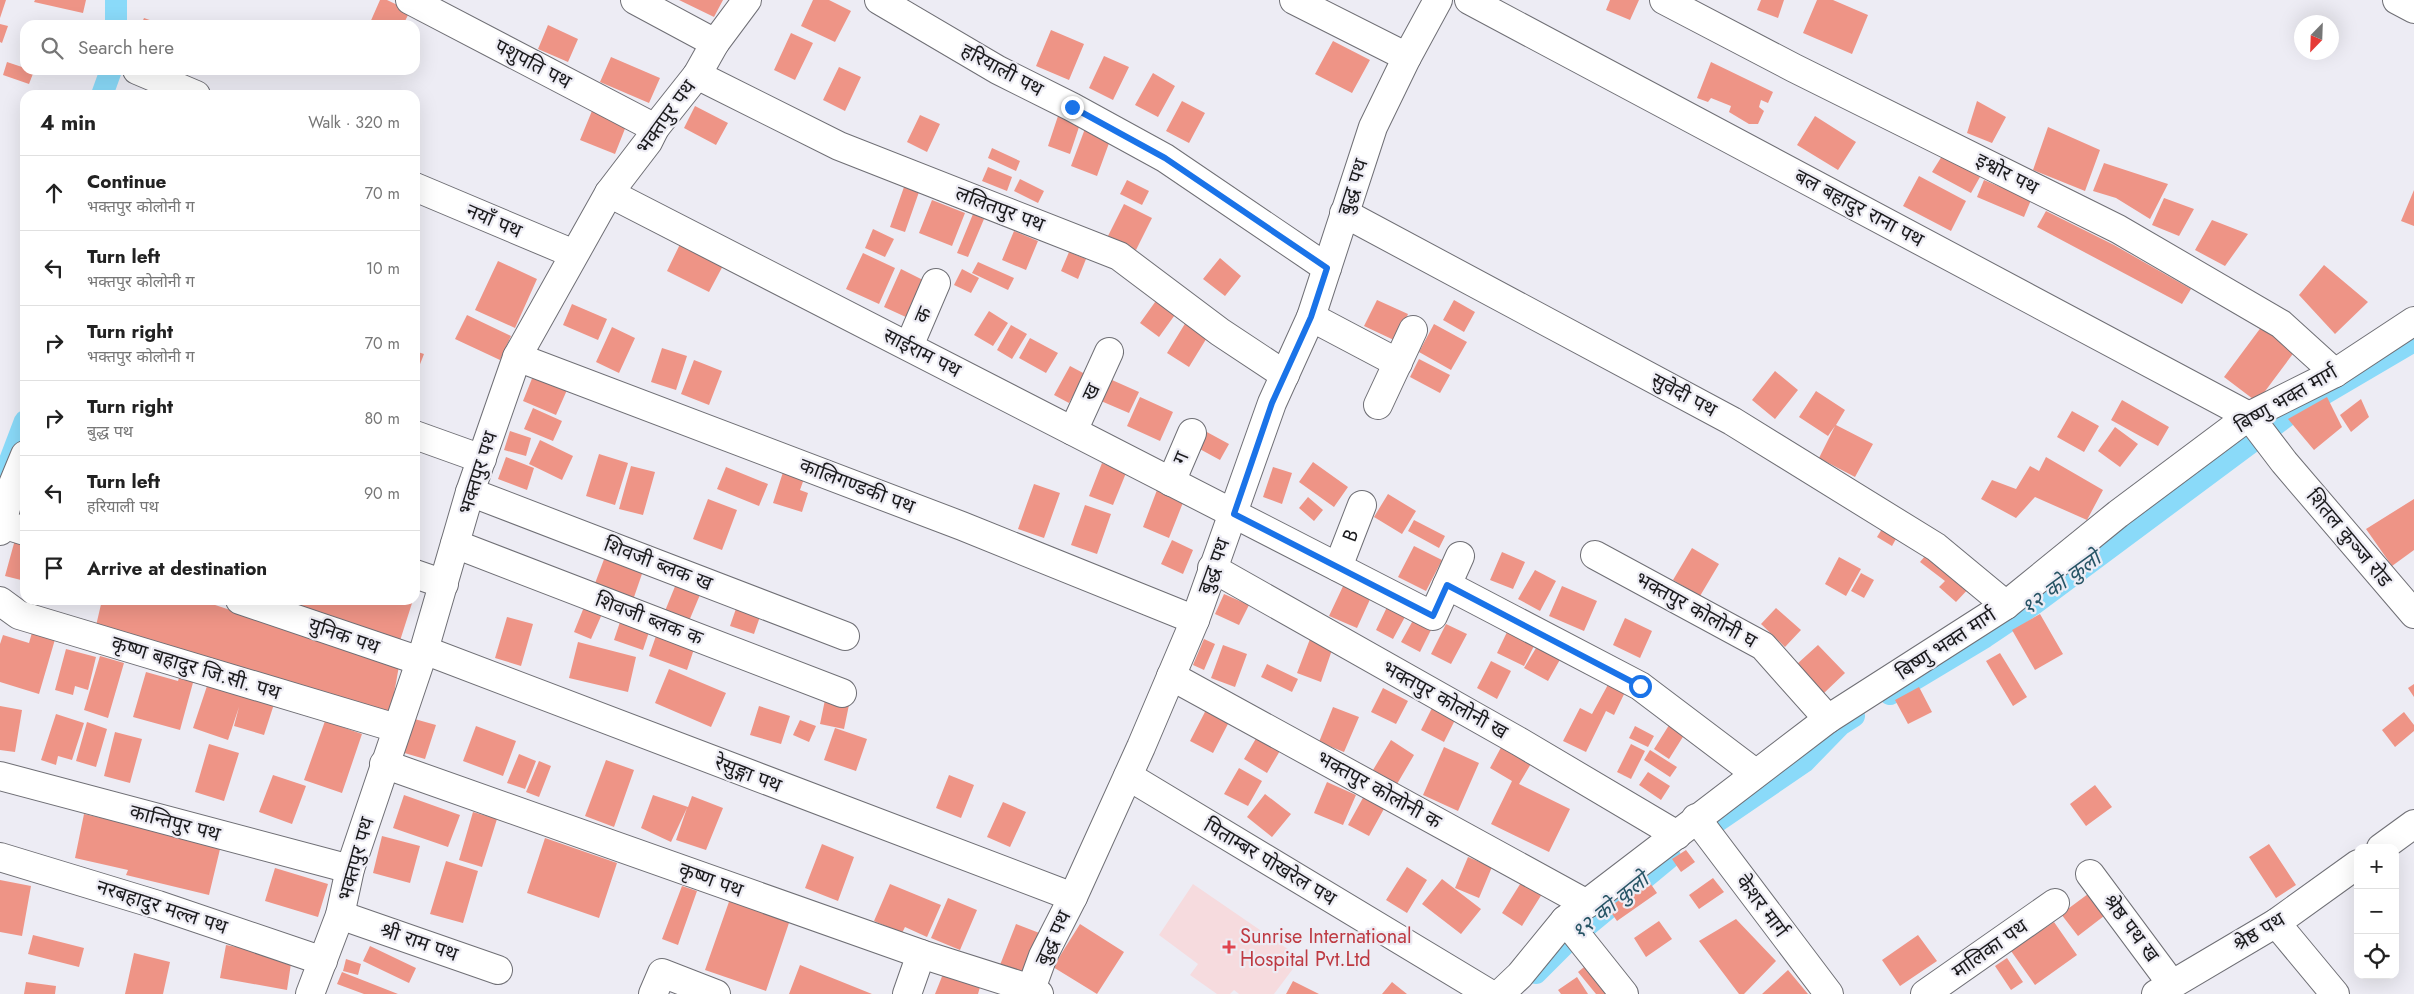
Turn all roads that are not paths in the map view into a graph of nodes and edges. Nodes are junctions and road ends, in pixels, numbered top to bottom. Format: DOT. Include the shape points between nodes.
graph roads {
  1 [pos="410,0"];
  2 [pos="635,0"];
  3 [pos="748,0"];
  4 [pos="879,0"];
  5 [pos="1294,0"];
  6 [pos="1438,0"];
  7 [pos="1469,0"];
  8 [pos="1664,0"];
  9 [pos="2397,0"];
  10 [pos="2414,9"];
  11 [pos="715,43"];
  12 [pos="1407,57"];
  13 [pos="149,75"];
  14 [pos="697,75"];
  15 [pos="184,90"];
  16 [pos="655,128"];
  17 [pos="420,189"];
  18 [pos="609,193"];
  19 [pos="1344,213"];
  20 [pos="574,254"];
  21 [pos="1327,268"];
  22 [pos="936,283"];
  23 [pos="1311,317"];
  24 [pos="2414,321"];
  25 [pos="1413,330"];
  26 [pos="909,346"];
  27 [pos="1109,352"];
  28 [pos="517,357"];
  29 [pos="1398,362"];
  30 [pos="2334,373"];
  31 [pos="1286,375"];
  32 [pos="1378,404"];
  33 [pos="2250,416"];
  34 [pos="1073,431"];
  35 [pos="1192,433"];
  36 [pos="420,437"];
  37 [pos="482,459"];
  38 [pos="20,463"];
  39 [pos="1171,482"];
  40 [pos="6,487"];
  41 [pos="470,492"];
  42 [pos="1362,505"];
  43 [pos="1234,514"];
  44 [pos="9,529"];
  45 [pos="455,544"];
  46 [pos="1595,555"];
  47 [pos="1460,556"];
  48 [pos="1212,568"];
  49 [pos="1338,568"];
  50 [pos="420,576"];
  51 [pos="444,584"];
  52 [pos="1447,585"];
  53 [pos="0,601"];
  54 [pos="256,605"];
  55 [pos="2006,605"];
  56 [pos="2414,614"];
  57 [pos="1195,620"];
  58 [pos="845,636"];
  59 [pos="422,656"];
  60 [pos="1171,676"];
  61 [pos="842,693"];
  62 [pos="1828,719"];
  63 [pos="396,728"];
  64 [pos="384,764"];
  65 [pos="1756,773"];
  66 [pos="0,776"];
  67 [pos="1128,776"];
  68 [pos="2414,824"];
  69 [pos="1696,828"];
  70 [pos="2386,844"];
  71 [pos="0,857"];
  72 [pos="2354,867"];
  73 [pos="350,869"];
  74 [pos="2090,874"];
  75 [pos="1073,898"];
  76 [pos="2055,903"];
  77 [pos="340,915"];
  78 [pos="1573,915"];
  79 [pos="2276,923"];
  80 [pos="921,954"];
  81 [pos="323,961"];
  82 [pos="498,970"];
  83 [pos="2164,989"];
  84 [pos="1035,991"];
  85 [pos="310,994"];
  86 [pos="653,994"];
  87 [pos="716,994"];
  88 [pos="907,994"];
  89 [pos="1490,994"];
  90 [pos="1500,994"];
  91 [pos="1624,994"];
  92 [pos="1828,994"];
  93 [pos="1925,994"];
  94 [pos="2335,994"];
  1 -- 16 [label="street, पशुपति पथ"];
  2 -- 11 [label="street"];
  3 -- 11 [label="street, भक्तपुर पथ"];
  4 -- 21 [label="street, हरियाली पथ" via="998,70 1165,158"];
  5 -- 12 [label="street"];
  6 -- 12 [label="street, बुद्ध पथ"];
  7 -- 33 [label="street, बल बहादुर राना पथ"];
  8 -- 30 [label="street, इश्वोर पथ" via="2118,229 2281,324"];
  9 -- 10 [label="street"];
  11 -- 14 [label="street, भक्तपुर पथ"];
  12 -- 19 [label="street, बुद्ध पथ" via="1373,127"];
  13 -- 15 [label="street"];
  14 -- 16 [label="street, भक्तपुर पथ"];
  14 -- 31 [label="street, ललितपुर पथ" via="839,146 1119,256 1220,332"];
  16 -- 18 [label="street, भक्तपुर पथ"];
  17 -- 20 [label="street, नयाँ पथ"];
  18 -- 20 [label="street, भक्तपुर पथ"];
  18 -- 26 [label="street, साईराम पथ"];
  19 -- 21 [label="street, बुद्ध पथ"];
  19 -- 55 [label="street, सुवेदी पथ" via="1732,420 1936,547"];
  20 -- 28 [label="street, भक्तपुर पथ"];
  21 -- 23 [label="street, बुद्ध पथ"];
  22 -- 26 [label="street, क"];
  23 -- 29 [label="street"];
  23 -- 31 [label="street, बुद्ध पथ"];
  24 -- 30 [label="street, बिष्णु भक्त मार्ग"];
  25 -- 29 [label="street"];
  26 -- 34 [label="street, साईराम पथ"];
  27 -- 34 [label="street, ख"];
  28 -- 37 [label="street, भक्तपुर पथ"];
  28 -- 57 [label="street, कालिगण्डकी पथ" via="962,526"];
  29 -- 32 [label="street"];
  30 -- 33 [label="street, बिष्णु भक्त मार्ग"];
  31 -- 43 [label="street, बुद्ध पथ" via="1272,403"];
  33 -- 55 [label="street, बिष्णु भक्त मार्ग" via="2118,514"];
  33 -- 56 [label="street, शितल कुञ्ज रोड" via="2284,462"];
  34 -- 39 [label="street, साईराम पथ"];
  35 -- 39 [label="street, ग"];
  36 -- 37 [label="street"];
  37 -- 41 [label="street, भक्तपुर पथ"];
  38 -- 40 [label="street"];
  39 -- 43 [label="street, साईराम पथ"];
  40 -- 44 [label="street"];
  41 -- 45 [label="street, भक्तपुर पथ"];
  41 -- 58 [label="street, शिवजी ब्लक ख"];
  42 -- 49 [label="street, B"];
  43 -- 48 [label="street, बुद्ध पथ"];
  43 -- 49 [label="street, साईराम पथ"];
  45 -- 51 [label="street, भक्तपुर पथ"];
  45 -- 61 [label="street, शिवजी ब्लक क"];
  46 -- 62 [label="street, भक्तपुर कोलोनी घ" via="1763,646"];
  47 -- 52 [label="street"];
  48 -- 57 [label="street, बुद्ध पथ"];
  48 -- 69 [label="street, भक्तपुर कोलोनी ख" via="1520,742"];
  49 -- 52 [label="street, साईराम पथ" via="1433,616"];
  50 -- 51 [label="street"];
  51 -- 59 [label="street, भक्तपुर पथ"];
  52 -- 65 [label="street" via="1640,686"];
  53 -- 63 [label="street, कृष्ण बहादुर जि.सी. पथ" via="19,615"];
  54 -- 59 [label="street, युनिक पथ"];
  55 -- 62 [label="street, बिष्णु भक्त मार्ग"];
  57 -- 60 [label="street, बुद्ध पथ"];
  59 -- 63 [label="street, भक्तपुर पथ"];
  59 -- 75 [label="street, रेसुङ्गा पथ"];
  60 -- 67 [label="street, बुद्ध पथ"];
  60 -- 78 [label="street, भक्तपुर कोलोनी क"];
  62 -- 65 [label="street, बिष्णु भक्त मार्ग"];
  63 -- 64 [label="street, भक्तपुर पथ"];
  64 -- 73 [label="street, भक्तपुर पथ"];
  64 -- 80 [label="street, कृष्ण पथ"];
  65 -- 69 [label="street, बिष्णु भक्त मार्ग"];
  66 -- 73 [label="street, कान्तिपुर पथ"];
  67 -- 75 [label="street, बुद्ध पथ"];
  67 -- 89 [label="street, पिताम्बर पोखरेल पथ"];
  68 -- 70 [label="street"];
  69 -- 78 [label="street, बिष्णु भक्त मार्ग"];
  69 -- 92 [label="street, केशर मार्ग"];
  71 -- 81 [label="street, नरबहादुर मल्ल पथ" via="158,905"];
  72 -- 79 [label="street, श्रेष्ठ पथ"];
  73 -- 77 [label="street, भक्तपुर पथ"];
  74 -- 83 [label="street, श्रेष्ठ पथ ख"];
  75 -- 84 [label="street, बुद्ध पथ" via="1043,956"];
  76 -- 93 [label="street, मालिका पथ"];
  77 -- 81 [label="street, भक्तपुर पथ"];
  77 -- 82 [label="street, श्री राम पथ"];
  78 -- 90 [label="street, बिष्णु भक्त मार्ग"];
  78 -- 91 [label="street" via="1605,970"];
  79 -- 83 [label="street, श्रेष्ठ पथ"];
  79 -- 94 [label="street"];
  80 -- 84 [label="street, कृष्ण पथ"];
  80 -- 88 [label="street"];
  81 -- 85 [label="street, भक्तपुर पथ"];
  86 -- 87 [label="street" via="662,973"];
}
